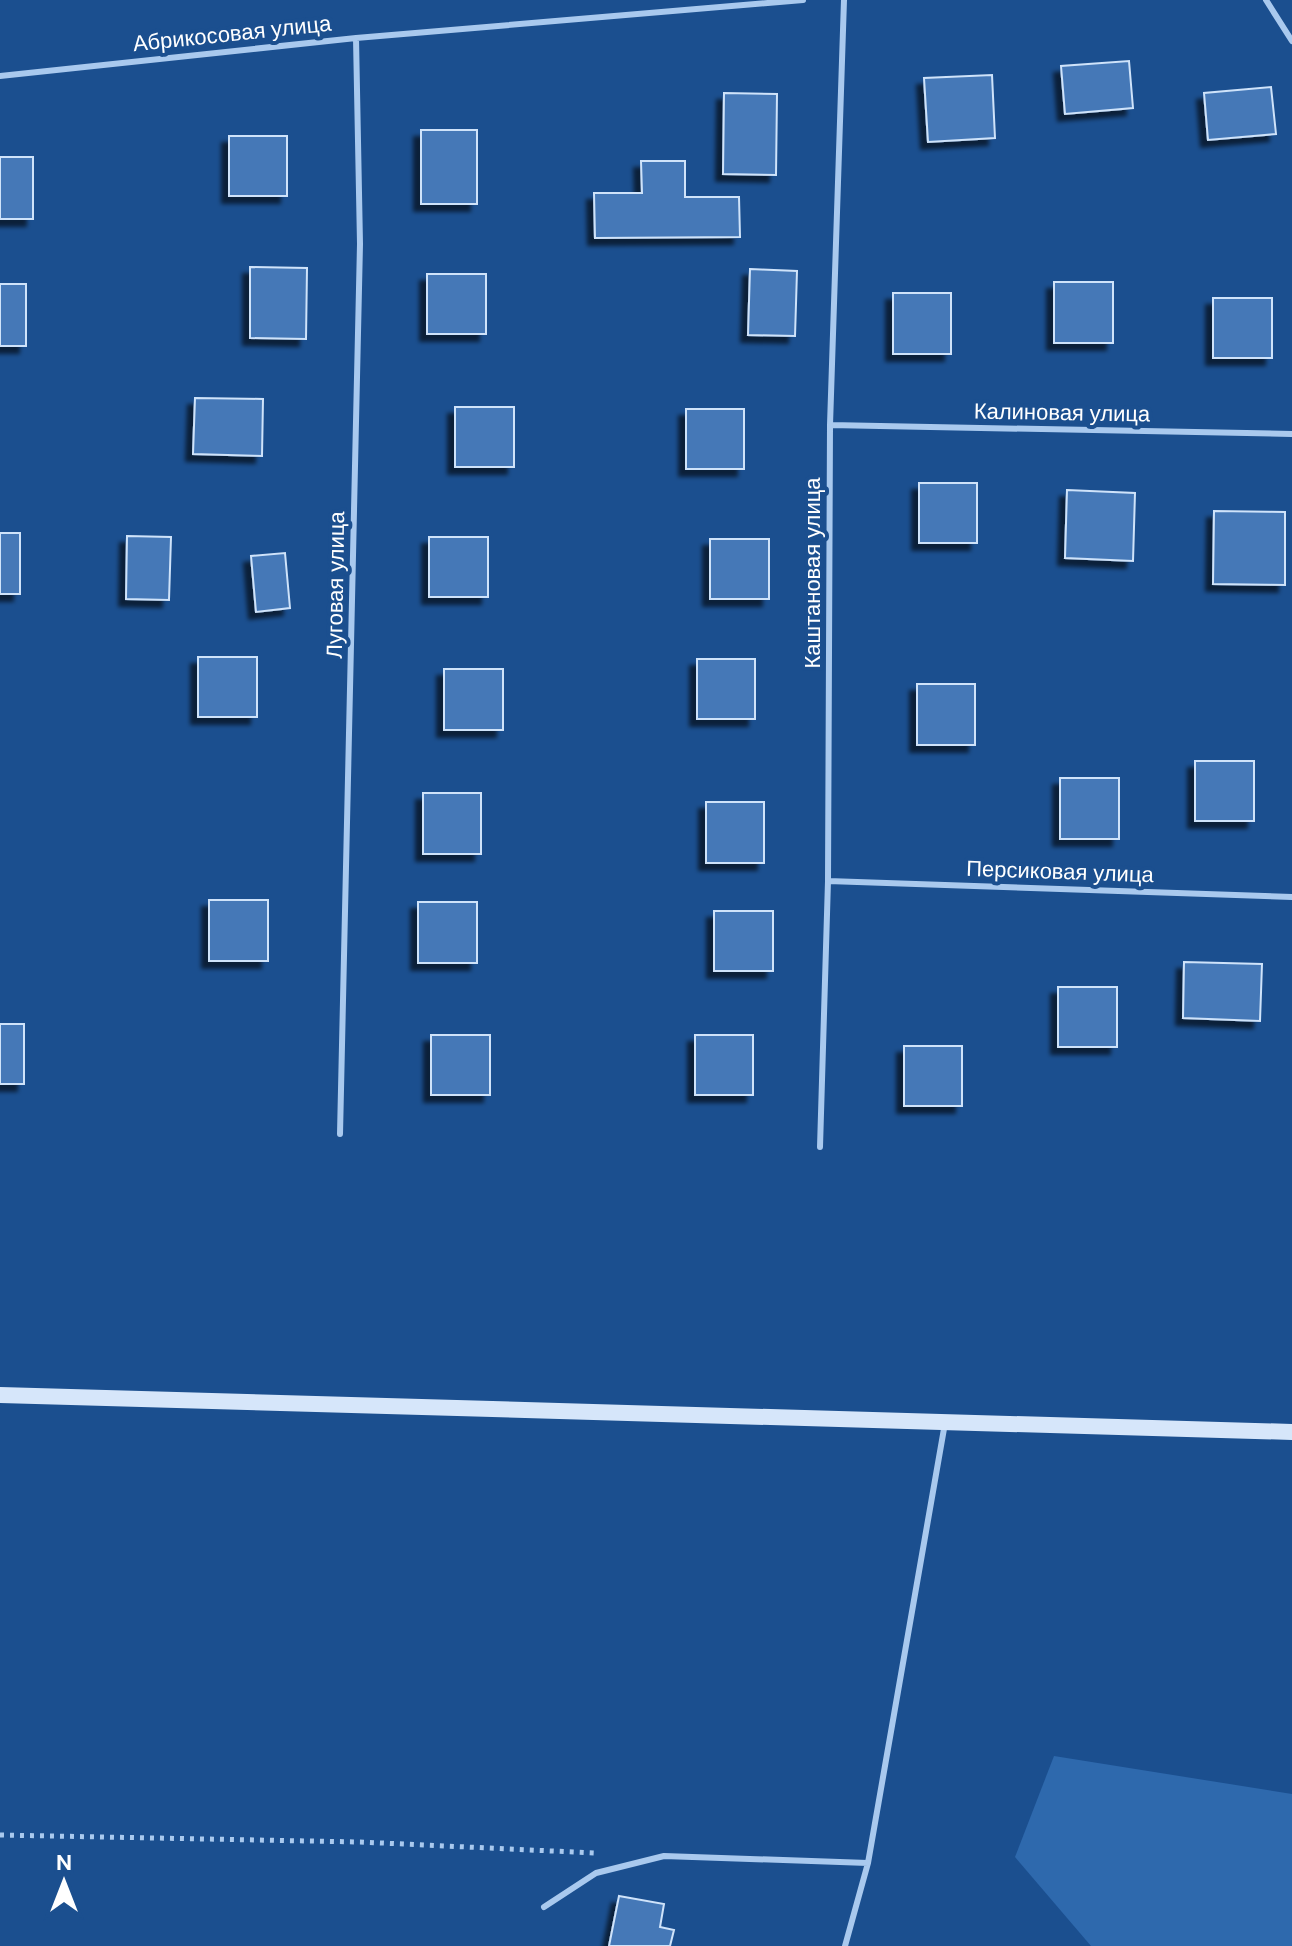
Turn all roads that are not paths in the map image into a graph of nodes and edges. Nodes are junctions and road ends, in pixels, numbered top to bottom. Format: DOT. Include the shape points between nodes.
graph roads {
  1 [pos="803,0"];
  2 [pos="844,0"];
  3 [pos="1266,0"];
  4 [pos="356,38"];
  5 [pos="1292,41"];
  6 [pos="0,76"];
  7 [pos="830,425"];
  8 [pos="1292,434"];
  9 [pos="828,881"];
  10 [pos="1292,897"];
  11 [pos="340,1134"];
  12 [pos="820,1147"];
  13 [pos="0,1395"];
  14 [pos="946,1423"];
  15 [pos="1292,1432"];
  16 [pos="868,1863"];
  17 [pos="544,1907"];
  18 [pos="845,1946"];
  1 -- 4 [label="lane, Абрикосовая улица"];
  2 -- 7 [label="lane, Каштановая улица"];
  3 -- 5 [label="lane"];
  4 -- 6 [label="lane, Абрикосовая улица"];
  4 -- 11 [label="lane, Луговая улица" via="360,244"];
  7 -- 8 [label="lane, Калиновая улица"];
  7 -- 9 [label="lane, Каштановая улица"];
  9 -- 10 [label="lane, Персиковая улица"];
  9 -- 12 [label="lane, Каштановая улица"];
  13 -- 14 [label="main road"];
  14 -- 15 [label="main road"];
  14 -- 16 [label="lane"];
  16 -- 17 [label="lane" via="664,1856 596,1873"];
  16 -- 18 [label="lane"];
}
